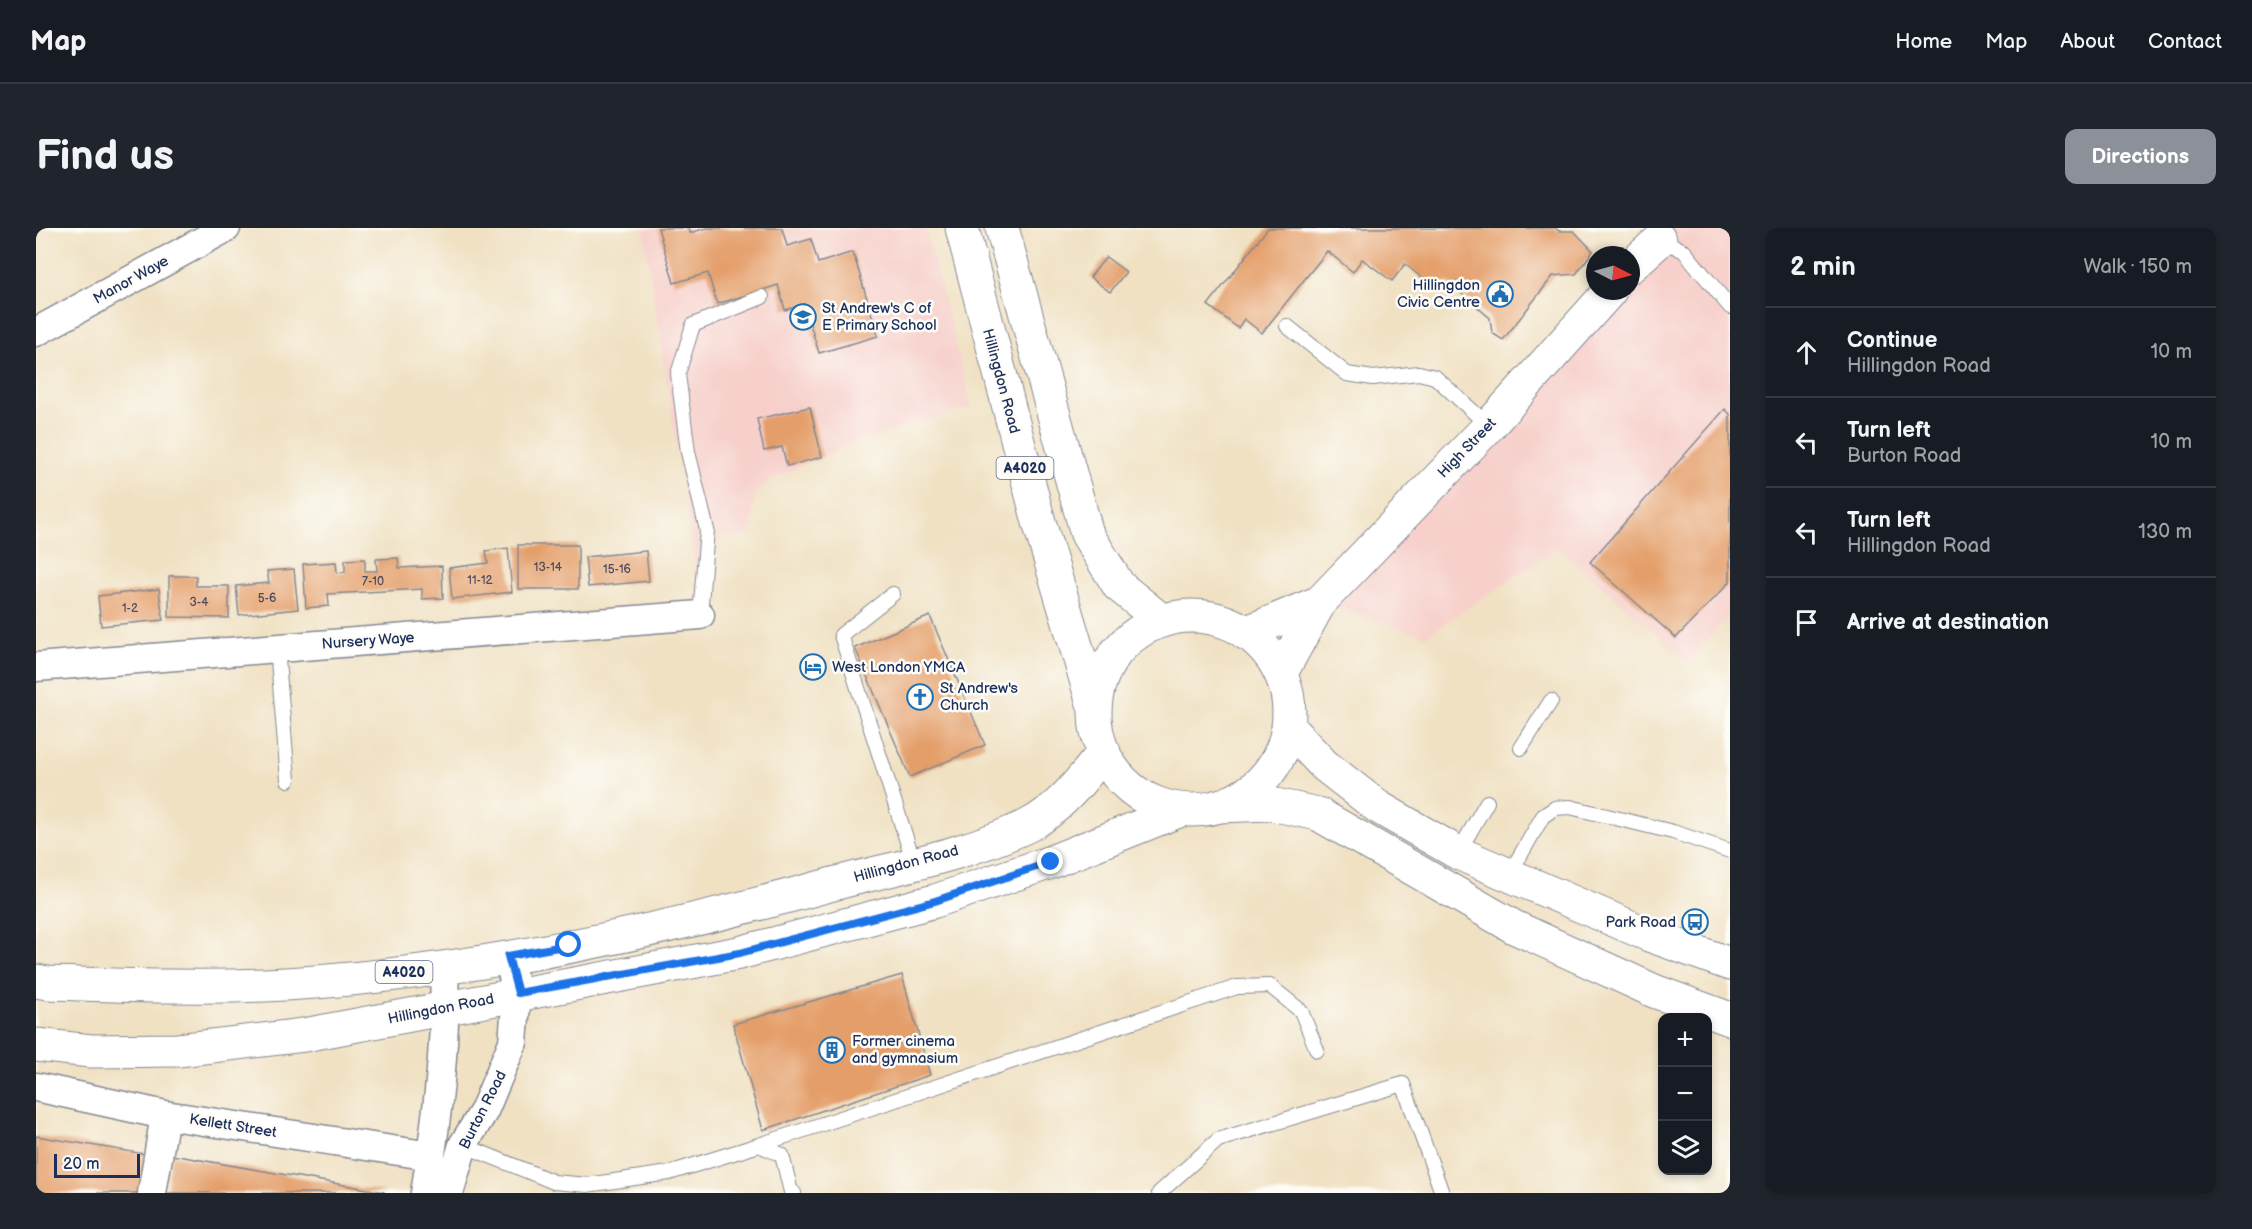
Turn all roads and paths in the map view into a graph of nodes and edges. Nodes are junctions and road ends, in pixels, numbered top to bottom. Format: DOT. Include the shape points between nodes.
graph roads {
  1 [pos="226,228"];
  2 [pos="962,228"];
  3 [pos="1002,228"];
  4 [pos="1662,234"];
  5 [pos="1640,257"];
  6 [pos="762,297"];
  7 [pos="1602,300"];
  8 [pos="1730,307"];
  9 [pos="1287,326"];
  10 [pos="36,332"];
  11 [pos="1489,426"];
  12 [pos="893,594"];
  13 [pos="1320,602"];
  14 [pos="700,615"];
  15 [pos="1161,620"];
  16 [pos="1245,633"];
  17 [pos="277,648"];
  18 [pos="36,667"];
  19 [pos="1282,671"];
  20 [pos="1551,701"];
  21 [pos="1094,705"];
  22 [pos="1290,729"];
  23 [pos="1521,748"];
  24 [pos="1104,752"];
  25 [pos="288,780"];
  26 [pos="1487,802"];
  27 [pos="1218,806"];
  28 [pos="1181,810"];
  29 [pos="1730,851"];
  30 [pos="1458,853"];
  31 [pos="914,863"];
  32 [pos="1509,875"];
  33 [pos="508,956"];
  34 [pos="1730,964"];
  35 [pos="444,966"];
  36 [pos="36,981"];
  37 [pos="518,993"];
  38 [pos="446,1010"];
  39 [pos="1730,1019"];
  40 [pos="36,1045"];
  41 [pos="1317,1050"];
  42 [pos="36,1087"];
  43 [pos="165,1115"];
  44 [pos="463,1145"];
  45 [pos="759,1145"];
  46 [pos="431,1156"];
  47 [pos="152,1193"];
  48 [pos="425,1193"];
  49 [pos="449,1193"];
  50 [pos="792,1193"];
  51 [pos="1159,1193"];
  52 [pos="1442,1193"];
  1 -- 10 [label="street, Manor Waye"];
  2 -- 21 [label="main road, Hillingdon Road / A4020" via="1039,522"];
  3 -- 15 [label="main road, A4020" via="1087,534 1119,586"];
  4 -- 5 [label="main road"];
  4 -- 8 [label="lane" via="1684,251"];
  6 -- 14 [label="lane" via="693,325 678,374 688,452 707,530"];
  7 -- 11 [label="main road, High Street"];
  9 -- 11 [label="lane" via="1347,374 1373,378 1419,373 1435,377"];
  11 -- 13 [label="main road, High Street"];
  12 -- 31 [label="lane" via="841,635"];
  13 -- 16 [label="main road"];
  13 -- 19 [label="main road"];
  14 -- 17 [label="street, Nursery Waye"];
  15 -- 16 [label="main road, A4020" via="1195,616 1229,624"];
  15 -- 21 [label="main road, A4020" via="1143,628 1116,649 1098,678"];
  16 -- 19 [label="main road, A4020"];
  17 -- 18 [label="street, Nursery Waye"];
  17 -- 25 [label="lane"];
  19 -- 22 [label="main road, A4020"];
  20 -- 23 [label="lane"];
  21 -- 24 [label="main road, A4020" via="1096,729"];
  22 -- 27 [label="main road, A4020" via="1283,753 1258,788"];
  22 -- 30 [label="main road" via="1324,765 1378,807"];
  24 -- 28 [label="main road, A4020" via="1120,778 1147,800"];
  24 -- 31 [label="main road, Hillingdon Road / A4020" via="1075,789 1031,824 949,855"];
  26 -- 30 [label="lane"];
  27 -- 28 [label="main road, A4020"];
  27 -- 39 [label="main road" via="1270,804 1318,814 1514,927 1654,991"];
  28 -- 37 [label="main road, Hillingdon Road / A4020" via="1051,862 935,901 740,953"];
  29 -- 32 [label="lane" via="1673,832 1570,807 1555,808 1543,816"];
  30 -- 32 [label="main road"];
  31 -- 33 [label="main road, Hillingdon Road / A4020" via="756,905"];
  32 -- 34 [label="main road" via="1649,935"];
  33 -- 35 [label="main road, Hillingdon Road / A4020"];
  33 -- 37 [label="street, Burton Road"];
  35 -- 36 [label="main road, Hillingdon Road / A4020" via="268,985"];
  35 -- 38 [label="street, Burton Road"];
  37 -- 38 [label="main road, Hillingdon Road / A4020"];
  37 -- 44 [label="street, Burton Road" via="511,1051 484,1111"];
  38 -- 40 [label="main road, Hillingdon Road / A4020" via="304,1035 178,1050 91,1051"];
  38 -- 46 [label="street, Burton Road"];
  41 -- 45 [label="lane" via="1301,1011 1270,986 1237,987"];
  42 -- 43 [label="street, Kellett Street"];
  43 -- 46 [label="street, Kellett Street"];
  43 -- 47 [label="street"];
  44 -- 45 [label="lane" via="554,1182 587,1185 669,1173"];
  44 -- 49 [label="street, Burton Road"];
  45 -- 50 [label="lane" via="782,1155"];
  46 -- 48 [label="street, Burton Road"];
  51 -- 52 [label="lane" via="1218,1140 1403,1084"];
}
